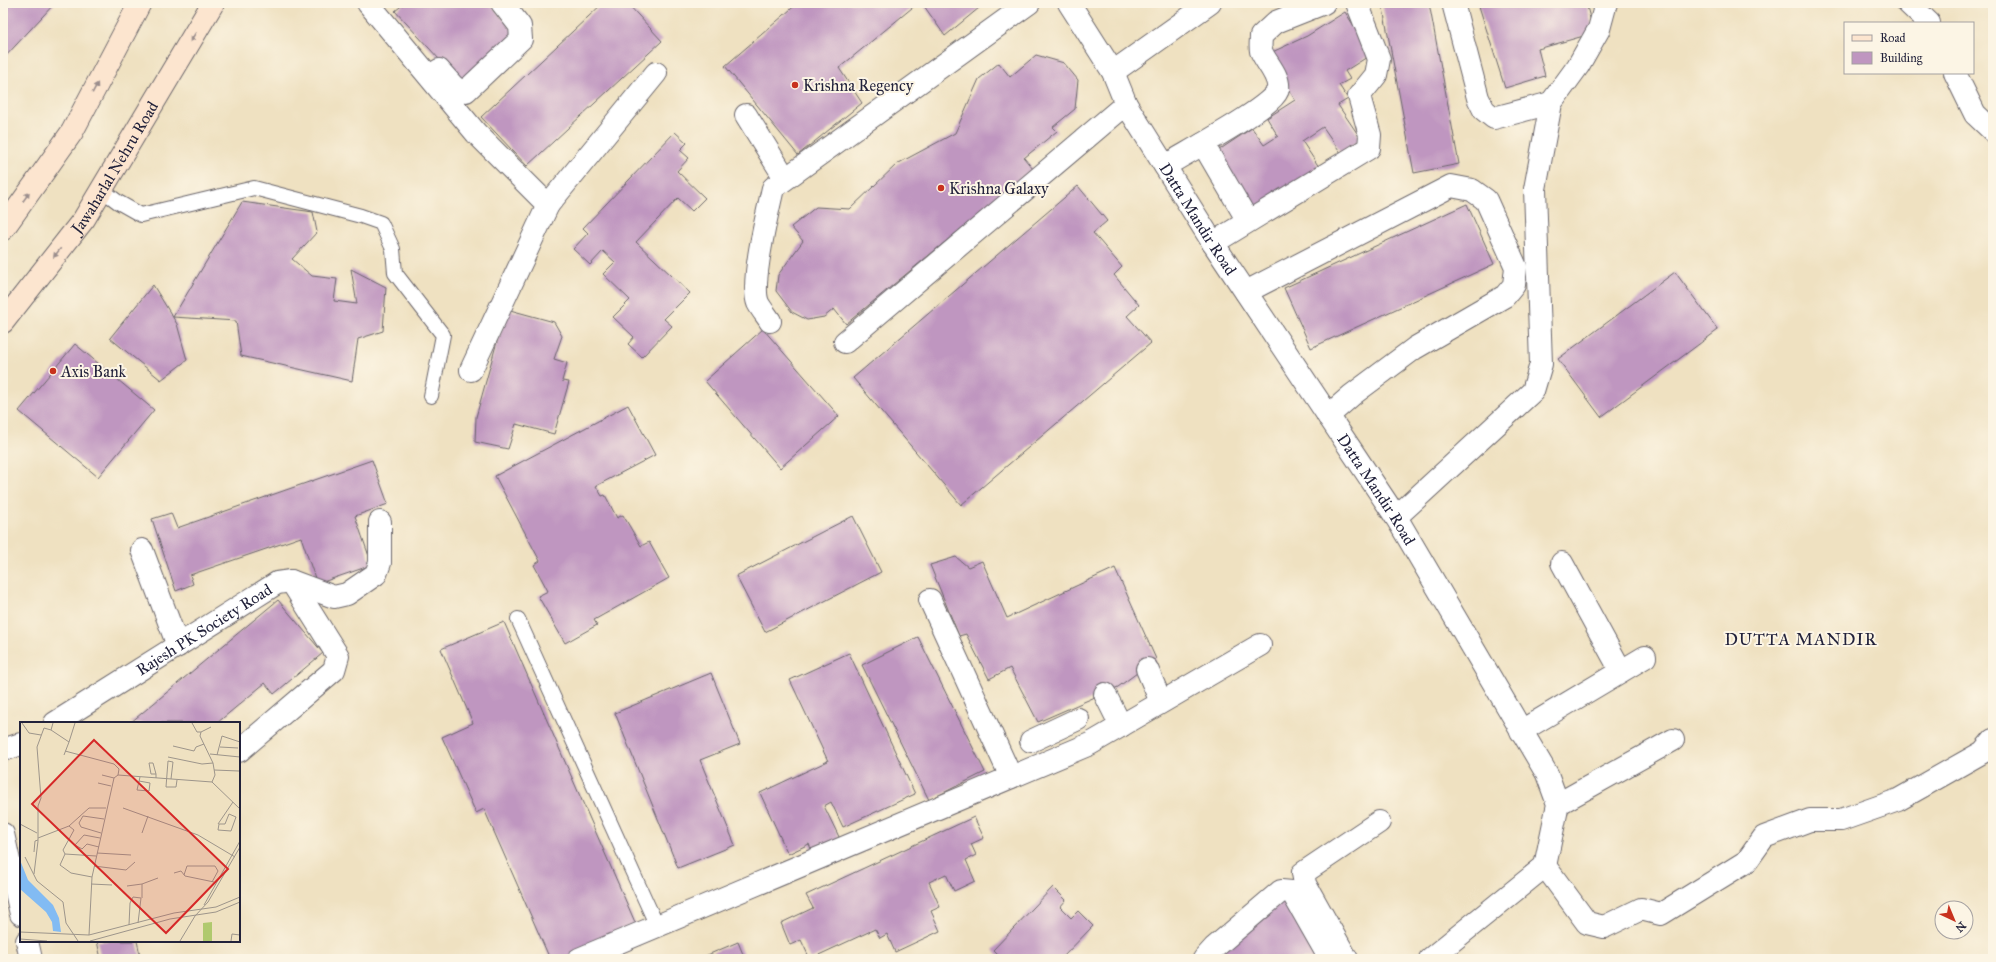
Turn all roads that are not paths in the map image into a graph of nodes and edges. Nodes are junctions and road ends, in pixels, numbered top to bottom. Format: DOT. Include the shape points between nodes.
graph roads {
  1 [pos="140,3"];
  2 [pos="213,3"];
  3 [pos="368,3"];
  4 [pos="385,3"];
  5 [pos="502,3"];
  6 [pos="1029,3"];
  7 [pos="1069,3"];
  8 [pos="1210,3"];
  9 [pos="1324,3"];
  10 [pos="1357,3"];
  11 [pos="1453,3"];
  12 [pos="1606,3"];
  13 [pos="1908,3"];
  14 [pos="1928,22"];
  15 [pos="1113,72"];
  16 [pos="656,73"];
  17 [pos="1955,74"];
  18 [pos="1551,103"];
  19 [pos="1126,104"];
  20 [pos="746,115"];
  21 [pos="1993,132"];
  22 [pos="1203,144"];
  23 [pos="1165,166"];
  24 [pos="785,178"];
  25 [pos="102,190"];
  26 [pos="548,205"];
  27 [pos="1248,222"];
  28 [pos="3,229"];
  29 [pos="1213,243"];
  30 [pos="1246,292"];
  31 [pos="770,321"];
  32 [pos="3,322"];
  33 [pos="845,342"];
  34 [pos="471,370"];
  35 [pos="431,396"];
  36 [pos="1328,416"];
  37 [pos="1396,517"];
  38 [pos="380,522"];
  39 [pos="142,550"];
  40 [pos="1562,563"];
  41 [pos="291,581"];
  42 [pos="930,600"];
  43 [pos="518,619"];
  44 [pos="1260,645"];
  45 [pos="178,646"];
  46 [pos="1645,657"];
  47 [pos="1147,669"];
  48 [pos="1621,671"];
  49 [pos="1105,694"];
  50 [pos="1161,702"];
  51 [pos="57,722"];
  52 [pos="1121,726"];
  53 [pos="1521,731"];
  54 [pos="1673,740"];
  55 [pos="1993,740"];
  56 [pos="20,744"];
  57 [pos="1090,744"];
  58 [pos="3,750"];
  59 [pos="240,750"];
  60 [pos="1040,765"];
  61 [pos="1011,778"];
  62 [pos="1558,804"];
  63 [pos="1379,822"];
  64 [pos="3,834"];
  65 [pos="15,859"];
  66 [pos="1545,866"];
  67 [pos="20,905"];
  68 [pos="657,926"];
  69 [pos="27,942"];
  70 [pos="31,959"];
  71 [pos="579,959"];
  72 [pos="1204,959"];
  73 [pos="1330,959"];
  74 [pos="1347,959"];
  75 [pos="1430,959"];
  28 -- 1 [label="main road, one-way" via="72,132"];
  2 -- 25 [label="main road, Jawaharlal Nehru Road, one-way"];
  3 -- 26 [label="street" via="476,132"];
  4 -- 5 [label="street" via="386,10 454,88 466,91 521,39 520,26"];
  6 -- 24 [label="street"];
  7 -- 15 [label="street, Datta Mandir Road"];
  8 -- 15 [label="street"];
  9 -- 22 [label="street" via="1276,22 1261,36 1260,49 1278,81 1278,91 1268,102"];
  10 -- 27 [label="street" via="1378,59 1376,75 1359,96 1370,135 1369,148"];
  11 -- 18 [label="street" via="1478,98 1484,110 1494,118"];
  12 -- 18 [label="street" via="1599,29 1578,66"];
  13 -- 14 [label="street"];
  15 -- 19 [label="street, Datta Mandir Road"];
  16 -- 26 [label="street"];
  17 -- 21 [label="street" via="1975,114"];
  18 -- 37 [label="street" via="1535,189 1541,364 1533,391"];
  19 -- 23 [label="street, Datta Mandir Road"];
  19 -- 33 [label="street"];
  20 -- 24 [label="street"];
  22 -- 23 [label="street"];
  22 -- 27 [label="street"];
  23 -- 29 [label="street, Datta Mandir Road"];
  24 -- 31 [label="street" via="774,188 756,282 758,303"];
  25 -- 32 [label="main road, Jawaharlal Nehru Road, one-way" via="84,219"];
  25 -- 35 [label="lane" via="141,215 254,188 381,223 393,249 395,273 443,335"];
  26 -- 34 [label="street"];
  27 -- 29 [label="street"];
  29 -- 30 [label="street, Datta Mandir Road"];
  30 -- 36 [label="street, Datta Mandir Road"];
  30 -- 36 [label="street" via="1451,186 1472,190 1486,200 1516,266 1514,284 1505,296 1415,348 1352,394"];
  36 -- 37 [label="street, Datta Mandir Road"];
  37 -- 53 [label="street, Datta Mandir Road"];
  38 -- 41 [label="street, Rajesh PK Society Road" via="380,563 376,574 347,594 334,596"];
  39 -- 45 [label="street"];
  40 -- 48 [label="street"];
  41 -- 45 [label="street, Rajesh PK Society Road" via="277,583"];
  41 -- 59 [label="street" via="338,656 334,670"];
  42 -- 61 [label="street"];
  43 -- 68 [label="lane"];
  44 -- 50 [label="street"];
  45 -- 51 [label="street, Rajesh PK Society Road"];
  46 -- 48 [label="street"];
  47 -- 50 [label="street"];
  48 -- 53 [label="street"];
  49 -- 52 [label="street"];
  50 -- 52 [label="street"];
  52 -- 57 [label="street"];
  53 -- 62 [label="street, Datta Mandir Road" via="1547,774"];
  54 -- 62 [label="street"];
  55 -- 66 [label="street" via="1983,752 1898,800 1841,820 1810,820 1764,837 1747,861 1661,914 1641,910 1604,927 1587,923"];
  56 -- 58 [label="street"];
  57 -- 60 [label="street"];
  57 -- 60 [label="street" via="1076,714 1029,737"];
  60 -- 61 [label="street"];
  61 -- 68 [label="street"];
  62 -- 66 [label="street"];
  63 -- 74 [label="street" via="1303,873 1305,884"];
  64 -- 65 [label="street"];
  65 -- 67 [label="street"];
  66 -- 75 [label="street"];
  68 -- 71 [label="street"];
  69 -- 70 [label="street"];
  72 -- 73 [label="street" via="1282,891 1292,892"];
}
